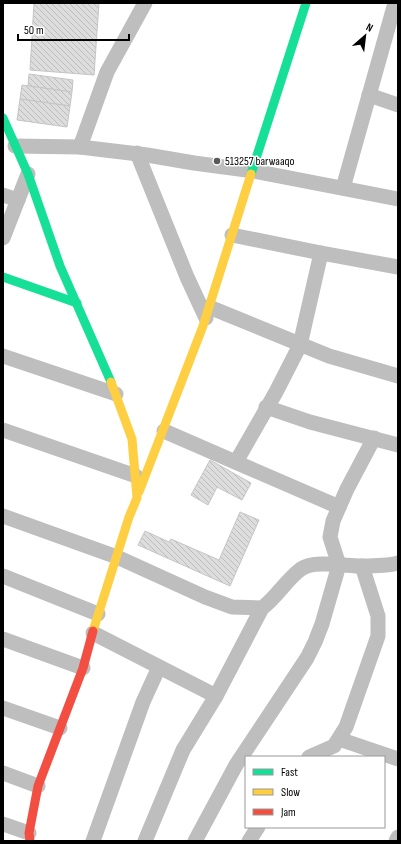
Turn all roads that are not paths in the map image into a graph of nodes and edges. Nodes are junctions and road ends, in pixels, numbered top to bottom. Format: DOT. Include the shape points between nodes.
graph roads {
  1 [pos="145,3"];
  2 [pos="306,3"];
  3 [pos="395,3"];
  4 [pos="369,95"];
  5 [pos="398,104"];
  6 [pos="3,118"];
  7 [pos="15,146"];
  8 [pos="80,147"];
  9 [pos="137,153"];
  10 [pos="254,172"];
  11 [pos="28,174"];
  12 [pos="343,188"];
  13 [pos="3,195"];
  14 [pos="398,199"];
  15 [pos="18,200"];
  16 [pos="232,235"];
  17 [pos="3,238"];
  18 [pos="321,253"];
  19 [pos="398,267"];
  20 [pos="3,277"];
  21 [pos="77,303"];
  22 [pos="207,312"];
  23 [pos="300,344"];
  24 [pos="3,356"];
  25 [pos="398,376"];
  26 [pos="116,394"];
  27 [pos="266,407"];
  28 [pos="3,430"];
  29 [pos="164,431"];
  30 [pos="374,438"];
  31 [pos="398,444"];
  32 [pos="236,462"];
  33 [pos="136,476"];
  34 [pos="137,498"];
  35 [pos="339,507"];
  36 [pos="3,516"];
  37 [pos="117,556"];
  38 [pos="398,563"];
  39 [pos="339,565"];
  40 [pos="362,566"];
  41 [pos="3,576"];
  42 [pos="262,608"];
  43 [pos="98,614"];
  44 [pos="93,633"];
  45 [pos="3,639"];
  46 [pos="159,667"];
  47 [pos="83,668"];
  48 [pos="216,696"];
  49 [pos="3,708"];
  50 [pos="60,728"];
  51 [pos="339,739"];
  52 [pos="311,756"];
  53 [pos="398,759"];
  54 [pos="3,773"];
  55 [pos="38,786"];
  56 [pos="3,824"];
  57 [pos="257,828"];
  58 [pos="30,837"];
  59 [pos="398,837"];
  60 [pos="93,841"];
  61 [pos="145,841"];
  62 [pos="195,841"];
  63 [pos="249,841"];
  64 [pos="396,841"];
  1 -- 8 [label="street" via="107,72"];
  2 -- 10 [label="main road"];
  3 -- 4 [label="street"];
  4 -- 5 [label="street"];
  4 -- 12 [label="street"];
  6 -- 7 [label="main road"];
  7 -- 8 [label="street"];
  7 -- 11 [label="main road"];
  8 -- 9 [label="street"];
  9 -- 10 [label="street"];
  9 -- 22 [label="street" via="187,277"];
  10 -- 12 [label="street"];
  10 -- 16 [label="main road"];
  11 -- 15 [label="street"];
  11 -- 21 [label="main road" via="60,266"];
  12 -- 14 [label="street"];
  13 -- 15 [label="street"];
  15 -- 17 [label="street"];
  16 -- 18 [label="street"];
  16 -- 22 [label="main road"];
  18 -- 19 [label="street"];
  18 -- 23 [label="street"];
  20 -- 21 [label="main road"];
  21 -- 26 [label="main road"];
  22 -- 23 [label="street"];
  22 -- 29 [label="main road"];
  23 -- 25 [label="street" via="329,356"];
  23 -- 27 [label="street"];
  24 -- 26 [label="street"];
  26 -- 33 [label="main road" via="132,439"];
  27 -- 30 [label="street" via="310,422"];
  27 -- 32 [label="street"];
  28 -- 33 [label="street"];
  29 -- 32 [label="street"];
  29 -- 34 [label="main road"];
  30 -- 31 [label="street"];
  30 -- 35 [label="street"];
  32 -- 35 [label="street"];
  33 -- 34 [label="main road"];
  34 -- 37 [label="main road"];
  35 -- 39 [label="street" via="332,521 330,537"];
  36 -- 37 [label="street"];
  37 -- 42 [label="street" via="232,607"];
  37 -- 43 [label="main road"];
  38 -- 40 [label="street"];
  39 -- 40 [label="street"];
  39 -- 42 [label="street" via="314,565 302,568 273,600"];
  39 -- 62 [label="street" via="313,647 236,765"];
  40 -- 51 [label="street" via="378,616 378,636 346,727"];
  41 -- 43 [label="street"];
  42 -- 48 [label="street"];
  43 -- 44 [label="main road"];
  44 -- 46 [label="street"];
  44 -- 47 [label="main road"];
  45 -- 47 [label="street"];
  46 -- 48 [label="street"];
  46 -- 60 [label="street" via="143,702"];
  47 -- 50 [label="main road"];
  48 -- 61 [label="street" via="183,750"];
  49 -- 50 [label="street"];
  50 -- 55 [label="main road"];
  51 -- 52 [label="street" via="334,746"];
  51 -- 53 [label="street"];
  54 -- 55 [label="street"];
  55 -- 58 [label="main road"];
  56 -- 58 [label="street"];
  57 -- 63 [label="street"];
  59 -- 64 [label="street"];
}
